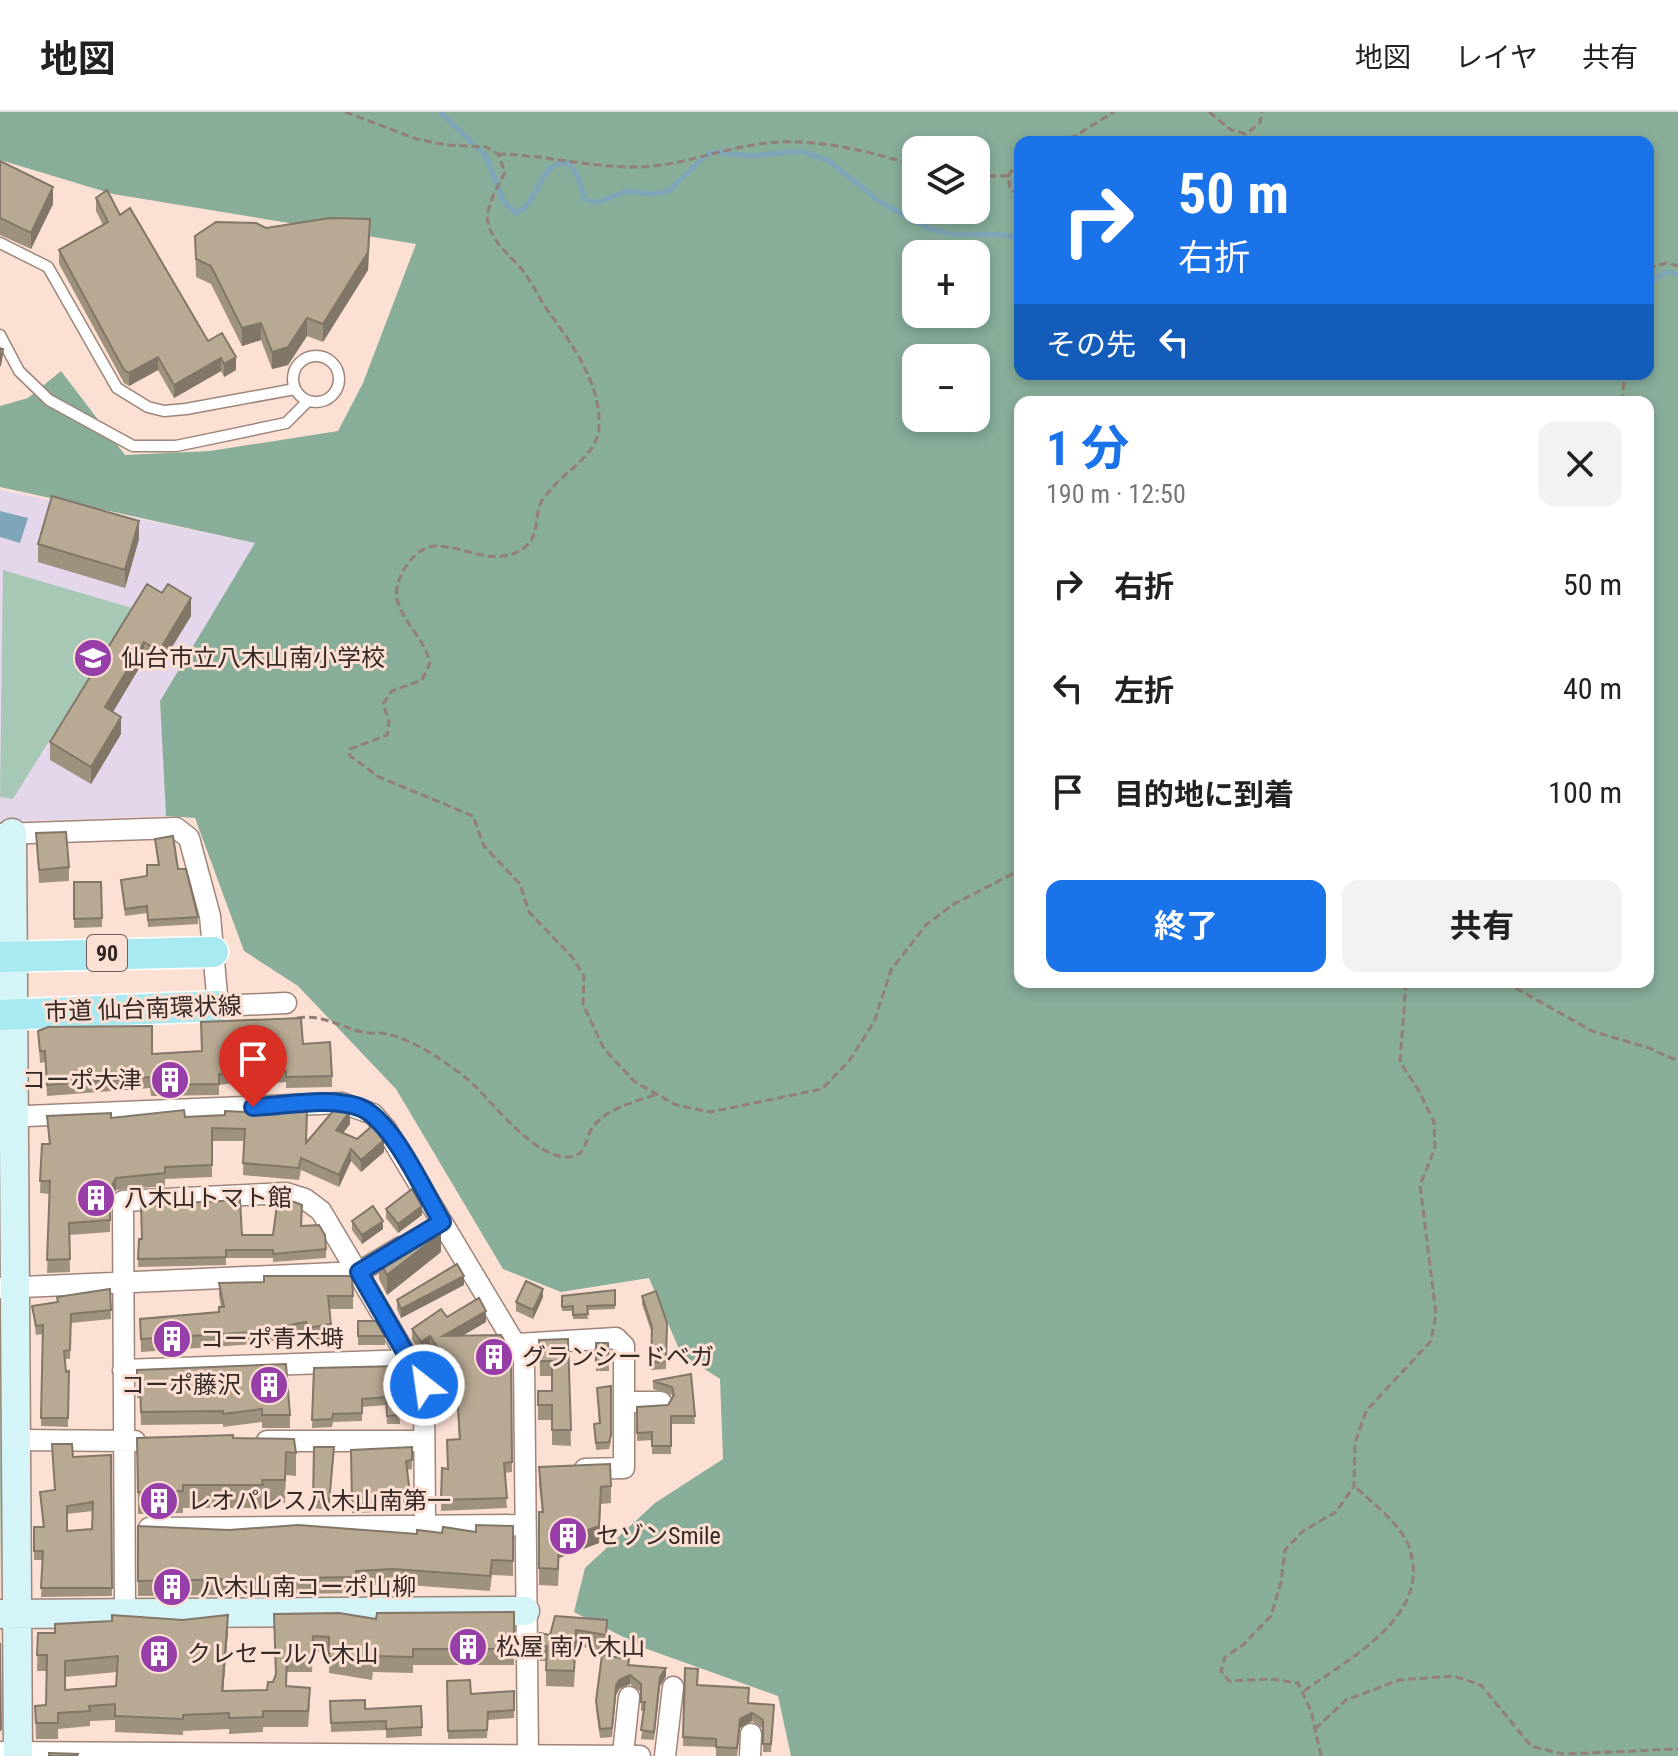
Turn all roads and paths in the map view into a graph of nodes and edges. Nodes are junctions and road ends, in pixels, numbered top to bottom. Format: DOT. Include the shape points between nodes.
graph roads {
  1 [pos="345,112"];
  2 [pos="1114,112"];
  3 [pos="1209,112"];
  4 [pos="1262,112"];
  5 [pos="1075,136"];
  6 [pos="498,154"];
  7 [pos="902,161"];
  8 [pos="1014,168"];
  9 [pos="990,176"];
  10 [pos="1008,176"];
  11 [pos="1014,191"];
  12 [pos="0,243"];
  13 [pos="1654,266"];
  14 [pos="1678,266"];
  15 [pos="0,335"];
  16 [pos="295,389"];
  17 [pos="308,401"];
  18 [pos="6,833"];
  19 [pos="1014,873"];
  20 [pos="213,952"];
  21 [pos="6,957"];
  22 [pos="1406,988"];
  23 [pos="1517,988"];
  24 [pos="1524,988"];
  25 [pos="1525,992"];
  26 [pos="218,1006"];
  27 [pos="288,1011"];
  28 [pos="7,1014"];
  29 [pos="1678,1061"];
  30 [pos="657,1094"];
  31 [pos="7,1116"];
  32 [pos="7,1203"];
  33 [pos="442,1222"];
  34 [pos="359,1272"];
  35 [pos="122,1284"];
  36 [pos="7,1288"];
  37 [pos="517,1344"];
  38 [pos="410,1360"];
  39 [pos="123,1370"];
  40 [pos="8,1375"];
  41 [pos="624,1402"];
  42 [pos="661,1402"];
  43 [pos="15,1440"];
  44 [pos="122,1441"];
  45 [pos="154,1441"];
  46 [pos="249,1441"];
  47 [pos="423,1441"];
  48 [pos="568,1469"];
  49 [pos="1354,1486"];
  50 [pos="425,1525"];
  51 [pos="525,1525"];
  52 [pos="125,1528"];
  53 [pos="525,1611"];
  54 [pos="125,1613"];
  55 [pos="8,1614"];
  56 [pos="673,1687"];
  57 [pos="1302,1692"];
  58 [pos="629,1697"];
  59 [pos="1315,1729"];
  60 [pos="751,1734"];
  61 [pos="1678,1749"];
  62 [pos="12,1754"];
  63 [pos="537,1754"];
  64 [pos="462,1755"];
  65 [pos="632,1755"];
  66 [pos="665,1756"];
  67 [pos="750,1756"];
  68 [pos="1321,1756"];
  1 -- 6 [label="path" via="417,139 486,147"];
  2 -- 5 [label="path"];
  3 -- 4 [label="path" via="1231,130 1246,134 1260,123"];
  6 -- 7 [label="path" via="639,167 685,163 753,144 796,141"];
  6 -- 30 [label="path" via="505,172 488,221 496,243 522,269 575,343 600,429 589,453 541,502 536,532 525,547 502,556 473,556 435,546 419,553 402,572 396,596 407,622 425,642 430,663 422,680 392,691 383,704 387,735 350,749 350,756 379,777 473,816 484,846 520,884 529,912 584,976 583,1004 604,1049 635,1082"];
  8 -- 10 [label="path"];
  9 -- 10 [label="path"];
  10 -- 11 [label="path"];
  12 -- 16 [label="lane" via="48,267 117,388 148,407 186,409"];
  13 -- 14 [label="path"];
  15 -- 17 [label="lane" via="19,371 49,400 133,446 176,446 286,423"];
  16 -- 17 [label="lane"];
  16 -- 17 [label="lane" via="293,374 300,361 321,356 334,364 339,378 335,392 323,401"];
  18 -- 20 [label="street" via="176,828 189,838 210,916"];
  18 -- 21 [label="street"];
  19 -- 30 [label="path" via="952,905 926,925 891,970 874,1022 849,1061 822,1089 710,1112 676,1105"];
  20 -- 21 [label="main road, 90"];
  20 -- 26 [label="street"];
  21 -- 28 [label="street"];
  22 -- 49 [label="path" via="1400,1062 1434,1122 1435,1148 1420,1185 1436,1314 1431,1341 1366,1411 1355,1443"];
  23 -- 25 [label="path"];
  24 -- 25 [label="path"];
  25 -- 29 [label="path" via="1592,1031"];
  26 -- 27 [label="street, 市道 仙台南環状線"];
  26 -- 28 [label="main road, 市道 仙台南環状線"];
  27 -- 30 [label="path" via="338,1021 361,1032 389,1034 434,1055 474,1084 511,1124 543,1148 566,1157 580,1154 603,1116"];
  28 -- 31 [label="street"];
  31 -- 32 [label="street"];
  31 -- 33 [label="street" via="342,1103 359,1107 386,1129"];
  32 -- 36 [label="street"];
  33 -- 34 [label="street"];
  33 -- 37 [label="street"];
  34 -- 35 [label="street"];
  34 -- 35 [label="street" via="321,1211 286,1193 123,1201"];
  34 -- 38 [label="street"];
  35 -- 36 [label="street"];
  35 -- 39 [label="street"];
  36 -- 40 [label="street"];
  37 -- 41 [label="street" via="616,1338 624,1346"];
  37 -- 51 [label="street" via="524,1359 534,1469"];
  38 -- 39 [label="street"];
  38 -- 47 [label="street" via="424,1385"];
  39 -- 44 [label="street"];
  40 -- 43 [label="street"];
  41 -- 42 [label="street"];
  41 -- 48 [label="street" via="624,1468"];
  43 -- 44 [label="street"];
  43 -- 55 [label="street"];
  44 -- 45 [label="street"];
  44 -- 52 [label="street"];
  46 -- 47 [label="street"];
  47 -- 50 [label="street"];
  49 -- 57 [label="path" via="1395,1526 1410,1549 1414,1583 1402,1611 1371,1642"];
  49 -- 57 [label="path" via="1336,1512 1303,1531 1285,1550 1271,1616 1225,1657 1221,1671 1229,1681 1298,1683"];
  50 -- 51 [label="street"];
  50 -- 52 [label="street"];
  51 -- 53 [label="street"];
  52 -- 54 [label="street"];
  53 -- 54 [label="street"];
  53 -- 63 [label="street"];
  54 -- 55 [label="street"];
  55 -- 62 [label="street"];
  56 -- 66 [label="street"];
  57 -- 59 [label="path"];
  58 -- 65 [label="street"];
  59 -- 61 [label="path" via="1346,1700 1399,1680 1454,1676 1481,1685 1531,1746 1563,1754"];
  59 -- 68 [label="path"];
  60 -- 67 [label="street"];
  62 -- 64 [label="street"];
  63 -- 64 [label="street"];
  63 -- 65 [label="street"];
}
